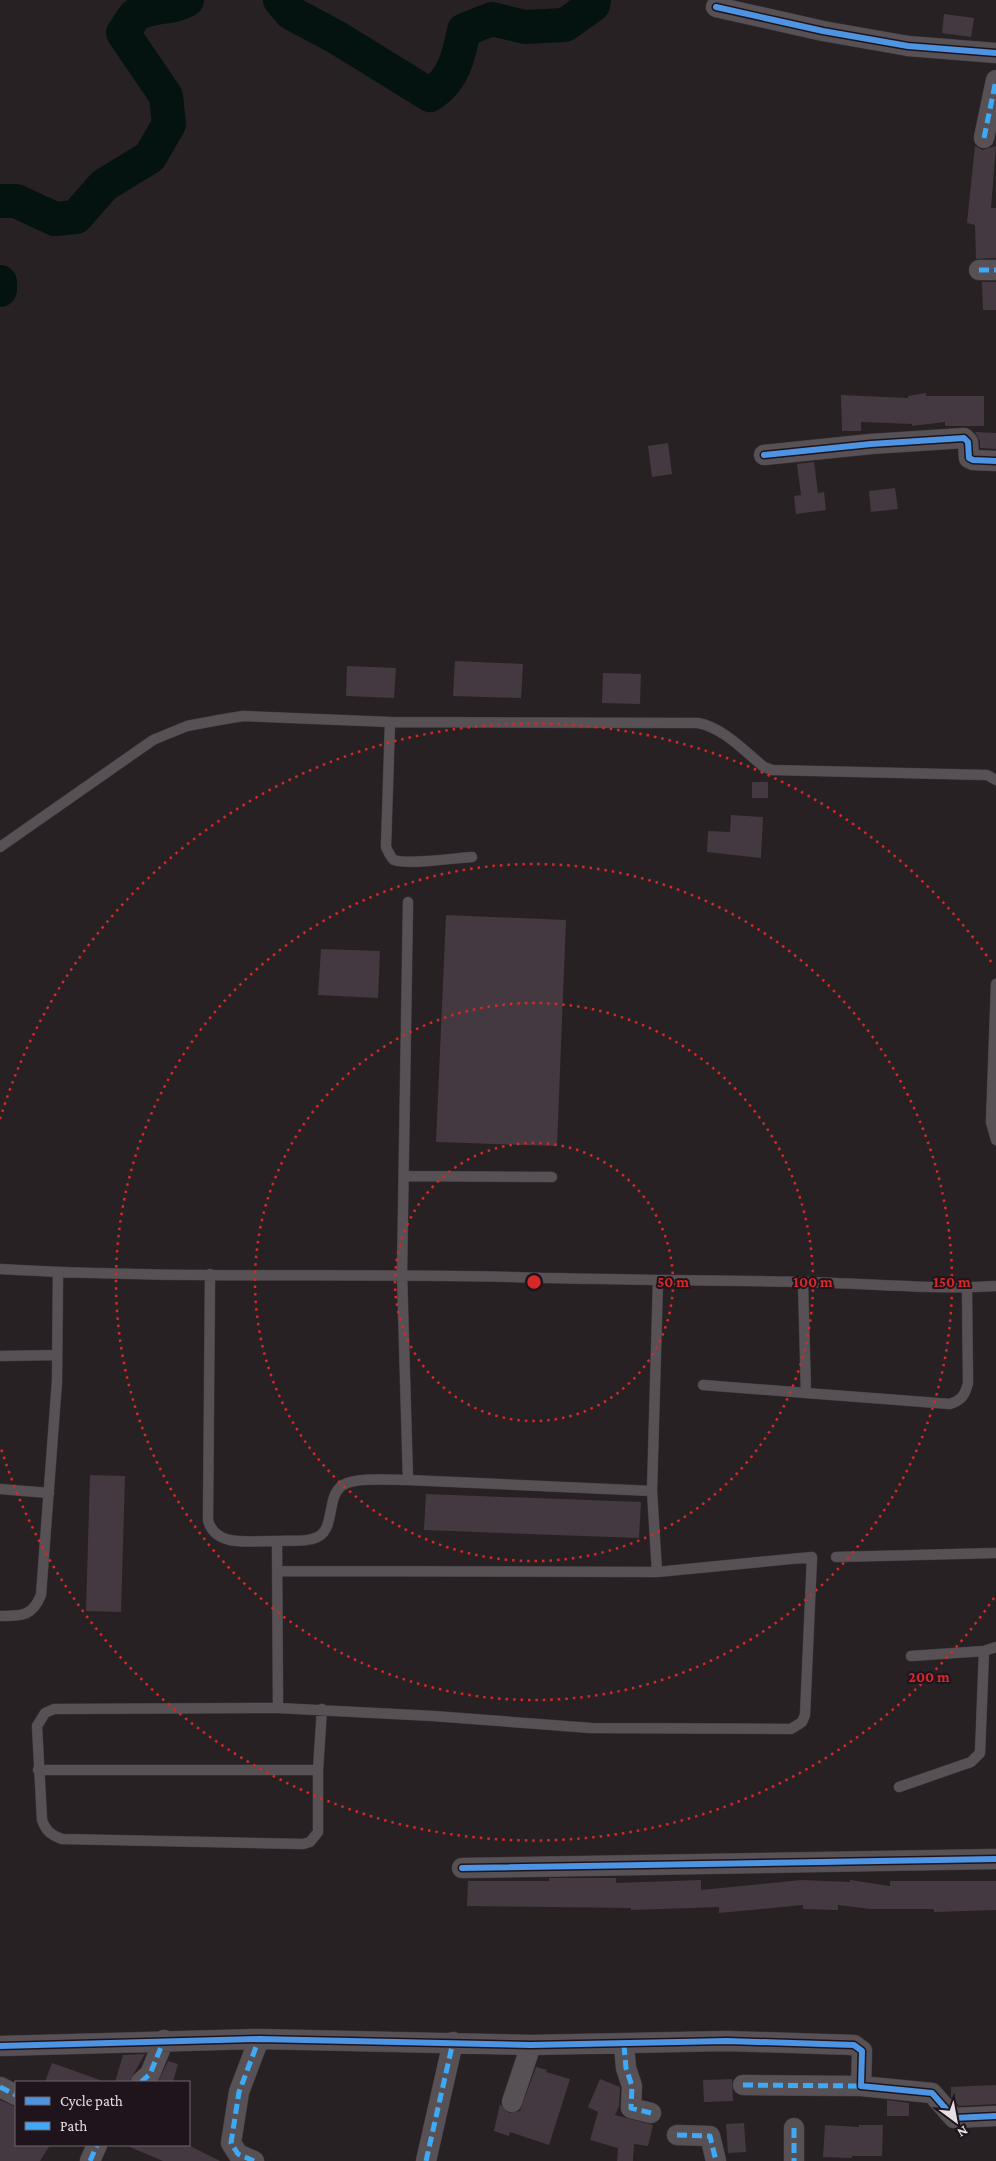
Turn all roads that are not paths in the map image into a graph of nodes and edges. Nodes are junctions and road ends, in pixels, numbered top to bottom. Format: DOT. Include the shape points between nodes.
graph roads {
  1 [pos="716,7"];
  2 [pos="996,53"];
  3 [pos="996,80"];
  4 [pos="984,138"];
  5 [pos="764,455"];
  6 [pos="996,461"];
  7 [pos="390,722"];
  8 [pos="996,780"];
  9 [pos="0,846"];
  10 [pos="472,857"];
  11 [pos="408,902"];
  12 [pos="996,984"];
  13 [pos="996,1140"];
  14 [pos="404,1176"];
  15 [pos="552,1177"];
  16 [pos="0,1269"];
  17 [pos="58,1272"];
  18 [pos="210,1274"];
  19 [pos="402,1274"];
  20 [pos="658,1281"];
  21 [pos="803,1282"];
  22 [pos="996,1286"];
  23 [pos="967,1288"];
  24 [pos="57,1355"];
  25 [pos="0,1356"];
  26 [pos="702,1385"];
  27 [pos="806,1393"];
  28 [pos="408,1480"];
  29 [pos="0,1489"];
  30 [pos="652,1491"];
  31 [pos="49,1493"];
  32 [pos="277,1541"];
  33 [pos="996,1552"];
  34 [pos="836,1557"];
  35 [pos="278,1572"];
  36 [pos="658,1572"];
  37 [pos="0,1616"];
  38 [pos="996,1647"];
  39 [pos="984,1651"];
  40 [pos="911,1656"];
  41 [pos="278,1708"];
  42 [pos="322,1710"];
  43 [pos="38,1770"];
  44 [pos="318,1770"];
  45 [pos="899,1787"];
  46 [pos="996,1859"];
  47 [pos="462,1868"];
  48 [pos="259,2038"];
  49 [pos="164,2040"];
  50 [pos="453,2042"];
  51 [pos="531,2045"];
  52 [pos="624,2045"];
  53 [pos="0,2046"];
  54 [pos="142,2081"];
  55 [pos="743,2085"];
  56 [pos="862,2086"];
  57 [pos="0,2087"];
  58 [pos="15,2094"];
  59 [pos="512,2102"];
  60 [pos="651,2114"];
  61 [pos="996,2116"];
  62 [pos="794,2128"];
  63 [pos="677,2135"];
  64 [pos="254,2161"];
  65 [pos="426,2161"];
  66 [pos="716,2161"];
  67 [pos="794,2161"];
  1 -- 2 [label="street" via="908,46"];
  3 -- 4 [label="street"];
  5 -- 6 [label="street" via="964,438 968,442 969,458"];
  7 -- 8 [label="lane" via="698,723 720,731 772,770 987,775"];
  7 -- 9 [label="lane" via="243,716 187,726 153,740"];
  7 -- 10 [label="lane" via="386,847 389,855 395,860 408,862"];
  11 -- 14 [label="lane"];
  12 -- 13 [label="lane" via="991,1122"];
  14 -- 15 [label="lane"];
  14 -- 19 [label="lane"];
  16 -- 17 [label="lane"];
  17 -- 18 [label="lane"];
  17 -- 24 [label="lane"];
  18 -- 19 [label="lane"];
  18 -- 32 [label="lane" via="210,1529 224,1540"];
  19 -- 20 [label="lane"];
  19 -- 28 [label="lane"];
  20 -- 21 [label="lane"];
  20 -- 30 [label="lane"];
  21 -- 23 [label="lane"];
  21 -- 27 [label="lane"];
  22 -- 23 [label="lane"];
  23 -- 27 [label="lane" via="968,1383 966,1394 960,1400 950,1404"];
  24 -- 25 [label="lane"];
  24 -- 31 [label="lane"];
  26 -- 27 [label="lane"];
  28 -- 30 [label="lane"];
  28 -- 32 [label="lane" via="351,1481 342,1485 334,1492 323,1533 314,1539"];
  29 -- 31 [label="lane"];
  30 -- 36 [label="lane"];
  31 -- 37 [label="lane" via="41,1595 28,1613"];
  32 -- 35 [label="lane"];
  33 -- 34 [label="lane"];
  35 -- 36 [label="lane"];
  35 -- 41 [label="lane"];
  36 -- 42 [label="lane" via="812,1557 805,1715 797,1726 791,1729 591,1728"];
  38 -- 39 [label="lane"];
  39 -- 40 [label="lane"];
  39 -- 45 [label="lane" via="980,1753 971,1762"];
  41 -- 42 [label="lane"];
  41 -- 43 [label="lane" via="54,1709 45,1713 37,1726"];
  42 -- 44 [label="lane"];
  43 -- 44 [label="lane"];
  43 -- 44 [label="lane" via="42,1820 46,1830 62,1839 303,1844 310,1842 318,1832"];
  46 -- 47 [label="street"];
  48 -- 49 [label="street"];
  48 -- 50 [label="street"];
  48 -- 64 [label="street" via="239,2092 231,2143 238,2154"];
  49 -- 53 [label="street"];
  49 -- 54 [label="street" via="150,2074"];
  50 -- 51 [label="street"];
  50 -- 65 [label="street"];
  51 -- 52 [label="street"];
  51 -- 59 [label="street"];
  52 -- 56 [label="street" via="727,2041 854,2045 862,2051"];
  52 -- 60 [label="street" via="632,2086 631,2108"];
  55 -- 56 [label="street"];
  56 -- 61 [label="street" via="932,2093 954,2118"];
  57 -- 58 [label="street"];
  62 -- 67 [label="street"];
  63 -- 66 [label="street" via="710,2136"];
}
